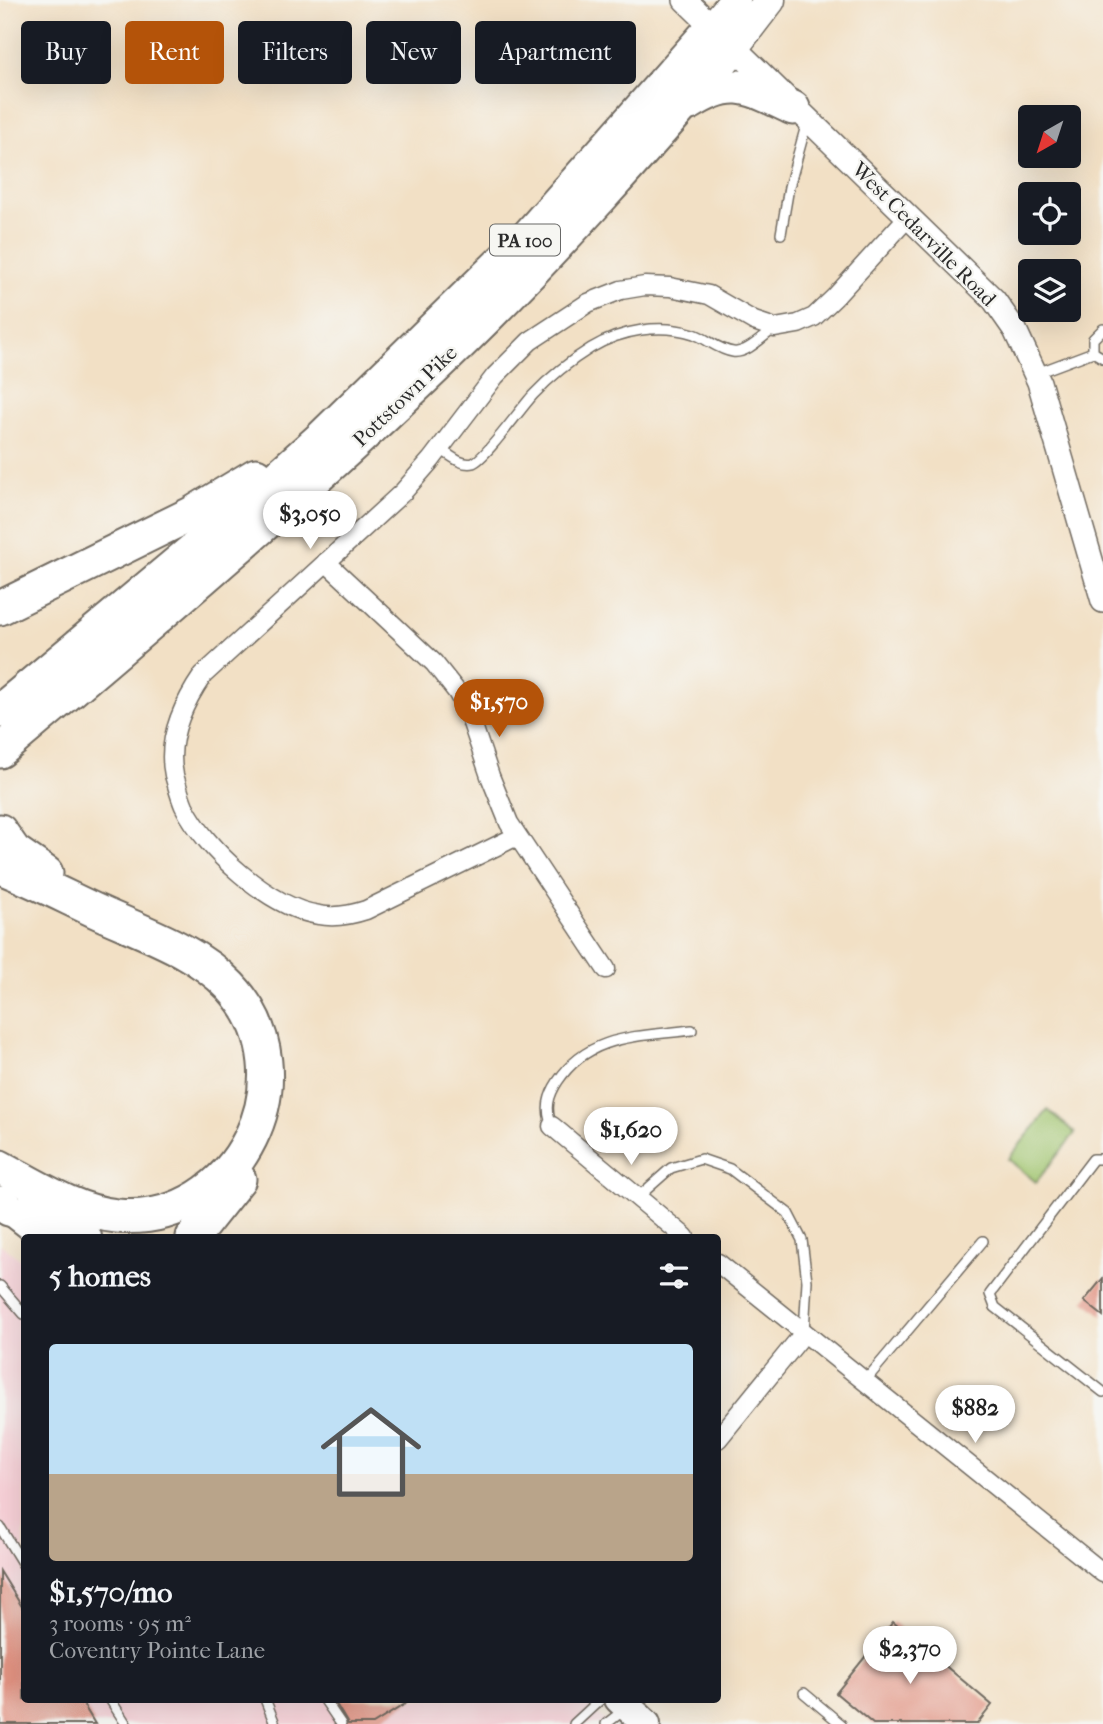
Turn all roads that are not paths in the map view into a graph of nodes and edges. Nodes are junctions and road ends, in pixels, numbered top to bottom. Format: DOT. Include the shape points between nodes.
graph roads {
  1 [pos="685,0"];
  2 [pos="735,0"];
  3 [pos="770,0"];
  4 [pos="722,38"];
  5 [pos="679,109"];
  6 [pos="800,114"];
  7 [pos="908,217"];
  8 [pos="781,234"];
  9 [pos="775,328"];
  10 [pos="1103,329"];
  11 [pos="1093,352"];
  12 [pos="1103,358"];
  13 [pos="1036,373"];
  14 [pos="322,437"];
  15 [pos="440,449"];
  16 [pos="326,562"];
  17 [pos="1103,601"];
  18 [pos="0,608"];
  19 [pos="0,711"];
  20 [pos="2,753"];
  21 [pos="0,831"];
  22 [pos="517,836"];
  23 [pos="0,867"];
  24 [pos="606,969"];
  25 [pos="692,1030"];
  26 [pos="552,1126"];
  27 [pos="1103,1159"];
  28 [pos="0,1168"];
  29 [pos="636,1198"];
  30 [pos="3,1204"];
  31 [pos="41,1234"];
  32 [pos="83,1234"];
  33 [pos="195,1234"];
  34 [pos="681,1234"];
  35 [pos="983,1241"];
  36 [pos="721,1265"];
  37 [pos="0,1286"];
  38 [pos="21,1310"];
  39 [pos="804,1333"];
  40 [pos="865,1381"];
  41 [pos="1103,1392"];
  42 [pos="721,1435"];
  43 [pos="0,1527"];
  44 [pos="21,1561"];
  45 [pos="1103,1573"];
  46 [pos="804,1693"];
  47 [pos="113,1703"];
  48 [pos="267,1703"];
  49 [pos="327,1703"];
  50 [pos="620,1711"];
  51 [pos="126,1724"];
  52 [pos="275,1724"];
  53 [pos="341,1724"];
  54 [pos="573,1724"];
  55 [pos="841,1724"];
  1 -- 4 [label="street, West Cedarville Road"];
  2 -- 4 [label="highway, Pottstown Pike / PA 100"];
  3 -- 4 [label="highway, Pottstown Pike / PA 100"];
  4 -- 5 [label="highway, Pottstown Pike / PA 100"];
  4 -- 6 [label="street, West Cedarville Road"];
  4 -- 14 [label="highway, Pottstown Pike / PA 100"];
  5 -- 6 [label="highway" via="710,90 729,86 749,88"];
  5 -- 20 [label="highway, Pottstown Pike / PA 100" via="542,261 364,436"];
  6 -- 7 [label="street, West Cedarville Road"];
  6 -- 8 [label="lane"];
  7 -- 9 [label="street" via="814,317"];
  7 -- 13 [label="street, West Cedarville Road" via="994,300"];
  9 -- 15 [label="lane" via="734,353 694,334 671,329 618,335 553,375 481,459 463,463"];
  9 -- 15 [label="street" via="692,290 645,286 621,290 588,303 530,341 475,400"];
  10 -- 11 [label="lane" via="1093,339"];
  11 -- 12 [label="lane"];
  11 -- 13 [label="lane"];
  13 -- 17 [label="street, West Cedarville Road"];
  14 -- 18 [label="highway" via="192,513"];
  14 -- 19 [label="highway, Pottstown Pike / PA 100"];
  15 -- 16 [label="street" via="403,492"];
  16 -- 22 [label="street" via="434,663 457,692"];
  16 -- 22 [label="street" via="203,675 180,713 174,774 184,806 203,834 223,858 269,893 311,913 340,916 366,910"];
  21 -- 33 [label="highway" via="14,851 43,871 210,951 237,973 262,1009 278,1063 272,1120 258,1153"];
  22 -- 24 [label="street"];
  23 -- 28 [label="highway" via="210,968 249,1012 265,1062 263,1108 243,1153 209,1188 178,1206 143,1215 97,1213"];
  25 -- 26 [label="lane" via="593,1047 568,1066 555,1086 547,1103"];
  26 -- 29 [label="street"];
  27 -- 41 [label="lane" via="1093,1158 990,1294 995,1307"];
  28 -- 32 [label="main road"];
  29 -- 34 [label="street"];
  29 -- 39 [label="lane" via="671,1168 701,1159 730,1169 788,1213 802,1240 807,1281"];
  30 -- 31 [label="main road"];
  35 -- 40 [label="lane"];
  36 -- 39 [label="street"];
  37 -- 38 [label="lane"];
  39 -- 40 [label="street"];
  39 -- 42 [label="street"];
  40 -- 45 [label="street"];
  43 -- 44 [label="lane"];
  46 -- 55 [label="lane"];
  47 -- 51 [label="lane"];
  48 -- 52 [label="lane"];
  49 -- 53 [label="lane"];
  50 -- 54 [label="lane"];
}
